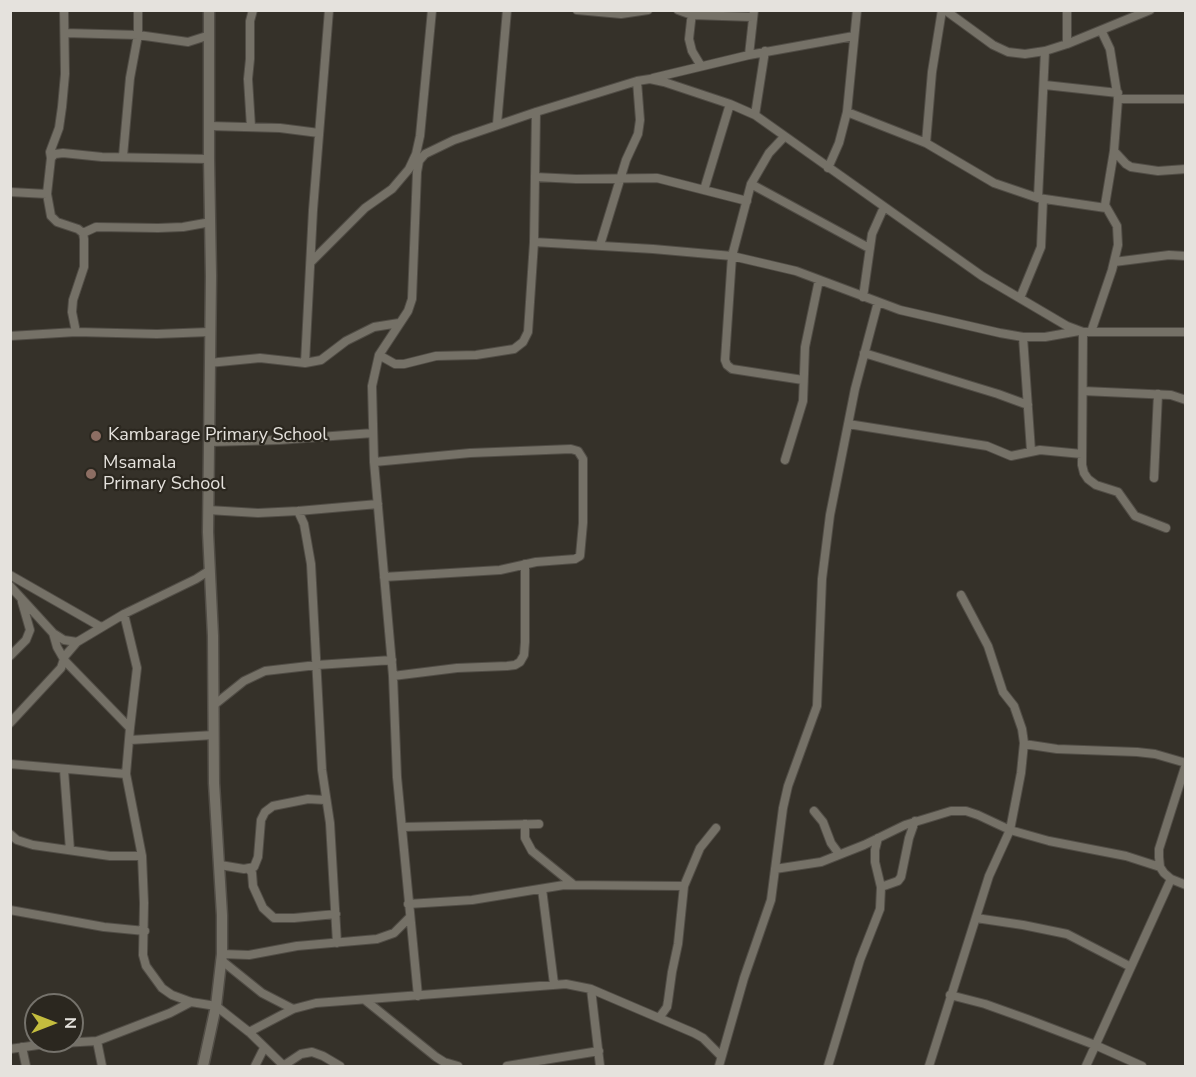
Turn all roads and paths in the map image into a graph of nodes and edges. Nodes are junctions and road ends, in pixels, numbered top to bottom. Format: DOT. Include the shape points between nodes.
graph roads {
  1 [pos="64,10"];
  2 [pos="138,10"];
  3 [pos="209,10"];
  4 [pos="254,10"];
  5 [pos="329,10"];
  6 [pos="432,10"];
  7 [pos="507,10"];
  8 [pos="577,10"];
  9 [pos="648,10"];
  10 [pos="678,10"];
  11 [pos="856,10"];
  12 [pos="944,10"];
  13 [pos="1067,10"];
  14 [pos="1150,10"];
  15 [pos="622,12"];
  16 [pos="692,13"];
  17 [pos="753,14"];
  18 [pos="1101,30"];
  19 [pos="65,33"];
  20 [pos="138,35"];
  21 [pos="210,35"];
  22 [pos="854,36"];
  23 [pos="1067,44"];
  24 [pos="765,51"];
  25 [pos="1045,51"];
  26 [pos="749,55"];
  27 [pos="701,66"];
  28 [pos="650,79"];
  29 [pos="637,81"];
  30 [pos="1045,84"];
  31 [pos="1118,96"];
  32 [pos="1185,99"];
  33 [pos="730,104"];
  34 [pos="536,112"];
  35 [pos="847,112"];
  36 [pos="755,115"];
  37 [pos="497,124"];
  38 [pos="210,126"];
  39 [pos="251,127"];
  40 [pos="319,133"];
  41 [pos="784,137"];
  42 [pos="926,143"];
  43 [pos="1114,151"];
  44 [pos="123,156"];
  45 [pos="51,158"];
  46 [pos="209,159"];
  47 [pos="828,168"];
  48 [pos="1185,170"];
  49 [pos="535,177"];
  50 [pos="620,178"];
  51 [pos="751,184"];
  52 [pos="704,190"];
  53 [pos="10,192"];
  54 [pos="47,194"];
  55 [pos="1041,198"];
  56 [pos="747,201"];
  57 [pos="884,207"];
  58 [pos="1106,208"];
  59 [pos="211,222"];
  60 [pos="83,233"];
  61 [pos="534,243"];
  62 [pos="600,246"];
  63 [pos="869,248"];
  64 [pos="732,256"];
  65 [pos="1185,256"];
  66 [pos="311,262"];
  67 [pos="1114,262"];
  68 [pos="819,280"];
  69 [pos="863,297"];
  70 [pos="1020,298"];
  71 [pos="878,302"];
  72 [pos="399,323"];
  73 [pos="76,332"];
  74 [pos="210,332"];
  75 [pos="1085,332"];
  76 [pos="1185,332"];
  77 [pos="10,336"];
  78 [pos="1023,337"];
  79 [pos="864,353"];
  80 [pos="379,356"];
  81 [pos="209,363"];
  82 [pos="305,363"];
  83 [pos="803,380"];
  84 [pos="1083,391"];
  85 [pos="1158,394"];
  86 [pos="1185,400"];
  87 [pos="1028,405"];
  88 [pos="848,424"];
  89 [pos="373,433"];
  90 [pos="208,442"];
  91 [pos="1031,451"];
  92 [pos="1082,454"];
  93 [pos="784,460"];
  94 [pos="374,462"];
  95 [pos="1154,477"];
  96 [pos="378,504"];
  97 [pos="208,510"];
  98 [pos="298,511"];
  99 [pos="1166,528"];
  100 [pos="525,564"];
  101 [pos="210,570"];
  102 [pos="10,575"];
  103 [pos="384,577"];
  104 [pos="10,586"];
  105 [pos="960,595"];
  106 [pos="21,598"];
  107 [pos="124,614"];
  108 [pos="101,627"];
  109 [pos="53,633"];
  110 [pos="76,642"];
  111 [pos="10,656"];
  112 [pos="392,660"];
  113 [pos="65,661"];
  114 [pos="317,665"];
  115 [pos="393,676"];
  116 [pos="214,705"];
  117 [pos="10,723"];
  118 [pos="130,728"];
  119 [pos="214,735"];
  120 [pos="130,741"];
  121 [pos="1024,744"];
  122 [pos="1185,763"];
  123 [pos="10,764"];
  124 [pos="64,770"];
  125 [pos="126,774"];
  126 [pos="325,801"];
  127 [pos="814,811"];
  128 [pos="915,821"];
  129 [pos="525,824"];
  130 [pos="539,824"];
  131 [pos="403,827"];
  132 [pos="716,828"];
  133 [pos="1010,830"];
  134 [pos="10,834"];
  135 [pos="878,838"];
  136 [pos="70,850"];
  137 [pos="839,854"];
  138 [pos="142,856"];
  139 [pos="220,865"];
  140 [pos="1160,867"];
  141 [pos="249,869"];
  142 [pos="775,869"];
  143 [pos="1170,879"];
  144 [pos="574,885"];
  145 [pos="1185,885"];
  146 [pos="684,886"];
  147 [pos="882,887"];
  148 [pos="542,889"];
  149 [pos="408,904"];
  150 [pos="10,910"];
  151 [pos="336,914"];
  152 [pos="410,918"];
  153 [pos="976,918"];
  154 [pos="145,931"];
  155 [pos="337,943"];
  156 [pos="221,957"];
  157 [pos="1131,967"];
  158 [pos="554,984"];
  159 [pos="591,989"];
  160 [pos="950,995"];
  161 [pos="418,996"];
  162 [pos="273,999"];
  163 [pos="365,1000"];
  164 [pos="191,1002"];
  165 [pos="216,1006"];
  166 [pos="293,1009"];
  167 [pos="659,1018"];
  168 [pos="271,1019"];
  169 [pos="249,1032"];
  170 [pos="97,1041"];
  171 [pos="1095,1045"];
  172 [pos="21,1047"];
  173 [pos="264,1048"];
  174 [pos="10,1049"];
  175 [pos="599,1051"];
  176 [pos="721,1056"];
  177 [pos="26,1066"];
  178 [pos="102,1066"];
  179 [pos="203,1066"];
  180 [pos="255,1066"];
  181 [pos="283,1066"];
  182 [pos="340,1066"];
  183 [pos="458,1066"];
  184 [pos="507,1066"];
  185 [pos="600,1066"];
  186 [pos="718,1066"];
  187 [pos="828,1066"];
  188 [pos="929,1066"];
  189 [pos="1086,1066"];
  190 [pos="1142,1066"];
  1 -- 19 [label="street"];
  2 -- 20 [label="street"];
  3 -- 21 [label="street"];
  4 -- 39 [label="street" via="250,21 248,79"];
  5 -- 40 [label="street"];
  6 -- 66 [label="street" via="420,136 409,169"];
  7 -- 37 [label="street"];
  8 -- 15 [label="street"];
  9 -- 15 [label="street"];
  10 -- 16 [label="street"];
  11 -- 22 [label="street"];
  12 -- 25 [label="street" via="1008,52"];
  12 -- 42 [label="street" via="932,72"];
  13 -- 23 [label="street"];
  14 -- 18 [label="street"];
  16 -- 17 [label="street"];
  16 -- 27 [label="street" via="690,44"];
  17 -- 26 [label="street"];
  18 -- 23 [label="street"];
  18 -- 31 [label="street" via="1110,49"];
  19 -- 20 [label="street"];
  19 -- 45 [label="street" via="62,107"];
  20 -- 21 [label="street" via="188,42"];
  20 -- 44 [label="street"];
  21 -- 38 [label="street"];
  22 -- 24 [label="street"];
  22 -- 35 [label="street"];
  23 -- 25 [label="street"];
  24 -- 26 [label="street"];
  24 -- 36 [label="street"];
  25 -- 30 [label="street"];
  26 -- 27 [label="street"];
  27 -- 28 [label="street"];
  28 -- 29 [label="street"];
  28 -- 33 [label="street"];
  29 -- 34 [label="street"];
  29 -- 50 [label="street" via="638,134"];
  30 -- 31 [label="street"];
  30 -- 55 [label="street" via="1039,145"];
  31 -- 32 [label="street"];
  31 -- 43 [label="street"];
  33 -- 36 [label="street"];
  33 -- 52 [label="street"];
  34 -- 37 [label="street"];
  34 -- 49 [label="street"];
  35 -- 42 [label="street"];
  35 -- 47 [label="street"];
  36 -- 41 [label="street"];
  37 -- 72 [label="street" via="433,148 419,161 412,300"];
  38 -- 39 [label="street"];
  38 -- 46 [label="street"];
  39 -- 40 [label="street"];
  40 -- 66 [label="street"];
  41 -- 47 [label="street"];
  41 -- 51 [label="street" via="769,153"];
  42 -- 55 [label="street" via="994,183"];
  43 -- 48 [label="street" via="1131,167"];
  43 -- 58 [label="street"];
  44 -- 45 [label="street" via="63,153"];
  44 -- 46 [label="street"];
  45 -- 54 [label="street"];
  46 -- 59 [label="street"];
  47 -- 57 [label="street"];
  49 -- 50 [label="street"];
  49 -- 61 [label="street"];
  50 -- 52 [label="street" via="657,178"];
  50 -- 62 [label="street"];
  51 -- 56 [label="street"];
  51 -- 63 [label="street"];
  52 -- 56 [label="street"];
  53 -- 54 [label="street"];
  54 -- 60 [label="street" via="51,216"];
  55 -- 58 [label="street"];
  55 -- 70 [label="street" via="1041,248"];
  56 -- 64 [label="street"];
  57 -- 63 [label="street"];
  57 -- 70 [label="street"];
  58 -- 67 [label="street" via="1118,232"];
  59 -- 60 [label="street" via="166,228 96,227"];
  59 -- 74 [label="street"];
  60 -- 73 [label="street" via="84,267 72,312"];
  61 -- 62 [label="street"];
  61 -- 80 [label="street" via="528,332 514,349 436,356 404,364"];
  62 -- 64 [label="street"];
  63 -- 69 [label="street"];
  64 -- 68 [label="street"];
  64 -- 83 [label="street" via="727,365"];
  65 -- 67 [label="street"];
  66 -- 82 [label="street"];
  67 -- 75 [label="street"];
  68 -- 69 [label="street"];
  68 -- 83 [label="street" via="805,347"];
  69 -- 71 [label="street"];
  70 -- 75 [label="street" via="1067,326"];
  71 -- 78 [label="street"];
  71 -- 79 [label="street"];
  72 -- 80 [label="street"];
  72 -- 82 [label="street" via="368,329 321,360"];
  73 -- 74 [label="street"];
  73 -- 77 [label="street"];
  74 -- 81 [label="street"];
  75 -- 76 [label="street"];
  75 -- 78 [label="street"];
  75 -- 84 [label="street"];
  78 -- 87 [label="street"];
  79 -- 87 [label="street"];
  79 -- 88 [label="street"];
  80 -- 89 [label="street" via="372,386"];
  81 -- 82 [label="street" via="260,358"];
  81 -- 90 [label="street"];
  83 -- 93 [label="street" via="804,401"];
  84 -- 85 [label="street"];
  84 -- 92 [label="street"];
  85 -- 86 [label="street"];
  85 -- 95 [label="street"];
  87 -- 91 [label="street"];
  88 -- 91 [label="street" via="987,446 1011,456"];
  88 -- 142 [label="street" via="822,579 817,706 788,786"];
  89 -- 90 [label="street"];
  89 -- 94 [label="street"];
  90 -- 97 [label="street"];
  91 -- 92 [label="street"];
  92 -- 99 [label="street" via="1088,479 1118,492 1135,516"];
  94 -- 96 [label="street"];
  94 -- 100 [label="street" via="470,453 571,449 578,452 583,459 585,501 580,556 569,561"];
  96 -- 98 [label="street"];
  96 -- 103 [label="street"];
  97 -- 98 [label="street"];
  97 -- 101 [label="street"];
  98 -- 114 [label="street" via="311,564"];
  100 -- 103 [label="street" via="500,570"];
  100 -- 115 [label="street" via="525,642 520,662"];
  101 -- 107 [label="street"];
  101 -- 116 [label="street"];
  102 -- 108 [label="street"];
  103 -- 112 [label="street"];
  104 -- 106 [label="street"];
  105 -- 121 [label="street" via="988,646 1003,692 1014,706"];
  106 -- 109 [label="street"];
  106 -- 111 [label="street" via="30,630"];
  107 -- 108 [label="street"];
  107 -- 118 [label="street" via="136,668"];
  108 -- 110 [label="street"];
  109 -- 110 [label="street"];
  109 -- 113 [label="street"];
  110 -- 113 [label="street"];
  112 -- 114 [label="street"];
  112 -- 115 [label="street"];
  113 -- 117 [label="street"];
  113 -- 118 [label="street"];
  114 -- 116 [label="street" via="265,671 244,681"];
  114 -- 126 [label="street"];
  115 -- 131 [label="street"];
  116 -- 119 [label="street"];
  118 -- 120 [label="street"];
  119 -- 120 [label="street"];
  119 -- 139 [label="street"];
  120 -- 125 [label="street"];
  121 -- 122 [label="street" via="1155,754"];
  121 -- 133 [label="street"];
  122 -- 140 [label="street" via="1160,849"];
  123 -- 124 [label="street"];
  124 -- 125 [label="street"];
  124 -- 136 [label="street"];
  125 -- 138 [label="street"];
  126 -- 141 [label="street" via="308,799 278,804 265,812 259,831 258,857"];
  126 -- 151 [label="street"];
  127 -- 137 [label="street"];
  128 -- 133 [label="street" via="966,811"];
  128 -- 135 [label="street"];
  128 -- 147 [label="street" via="901,877"];
  129 -- 130 [label="street"];
  129 -- 131 [label="street"];
  129 -- 144 [label="street" via="525,838 532,851"];
  131 -- 149 [label="street"];
  132 -- 146 [label="street" via="700,848"];
  133 -- 140 [label="street"];
  133 -- 153 [label="street" via="988,876"];
  134 -- 136 [label="street" via="33,845"];
  135 -- 137 [label="street"];
  135 -- 147 [label="street" via="875,862"];
  136 -- 138 [label="street"];
  137 -- 142 [label="street" via="821,862"];
  138 -- 154 [label="street"];
  139 -- 141 [label="street"];
  139 -- 156 [label="street"];
  140 -- 143 [label="street"];
  141 -- 151 [label="street" via="263,908 274,918"];
  142 -- 176 [label="street" via="769,909"];
  143 -- 145 [label="street"];
  143 -- 157 [label="street"];
  144 -- 146 [label="street"];
  144 -- 148 [label="street"];
  146 -- 167 [label="street" via="667,1007"];
  147 -- 187 [label="street" via="880,909"];
  148 -- 149 [label="street" via="472,900"];
  148 -- 158 [label="street"];
  149 -- 152 [label="street"];
  150 -- 154 [label="street"];
  151 -- 155 [label="street"];
  152 -- 155 [label="street" via="387,936"];
  152 -- 161 [label="street"];
  153 -- 157 [label="street" via="1067,934"];
  153 -- 160 [label="street"];
  154 -- 164 [label="street" via="143,955 153,978 172,995"];
  155 -- 156 [label="street"];
  156 -- 162 [label="street" via="257,990"];
  156 -- 165 [label="street"];
  157 -- 171 [label="street"];
  158 -- 159 [label="street"];
  158 -- 161 [label="street"];
  159 -- 167 [label="street"];
  159 -- 175 [label="street"];
  160 -- 171 [label="street"];
  160 -- 188 [label="street"];
  161 -- 163 [label="street"];
  162 -- 166 [label="street"];
  162 -- 168 [label="street"];
  163 -- 166 [label="street"];
  163 -- 183 [label="street" via="436,1057"];
  164 -- 165 [label="street"];
  164 -- 170 [label="street"];
  165 -- 169 [label="street"];
  165 -- 179 [label="street"];
  166 -- 168 [label="street"];
  167 -- 176 [label="street" via="703,1038"];
  168 -- 169 [label="street"];
  169 -- 173 [label="street"];
  170 -- 172 [label="street"];
  170 -- 178 [label="street"];
  171 -- 189 [label="street"];
  171 -- 190 [label="street"];
  172 -- 174 [label="street"];
  172 -- 177 [label="street"];
  173 -- 180 [label="street"];
  173 -- 181 [label="street"];
  175 -- 184 [label="street"];
  175 -- 185 [label="street"];
  176 -- 186 [label="street"];
  181 -- 182 [label="street" via="300,1054 312,1052"];
}
